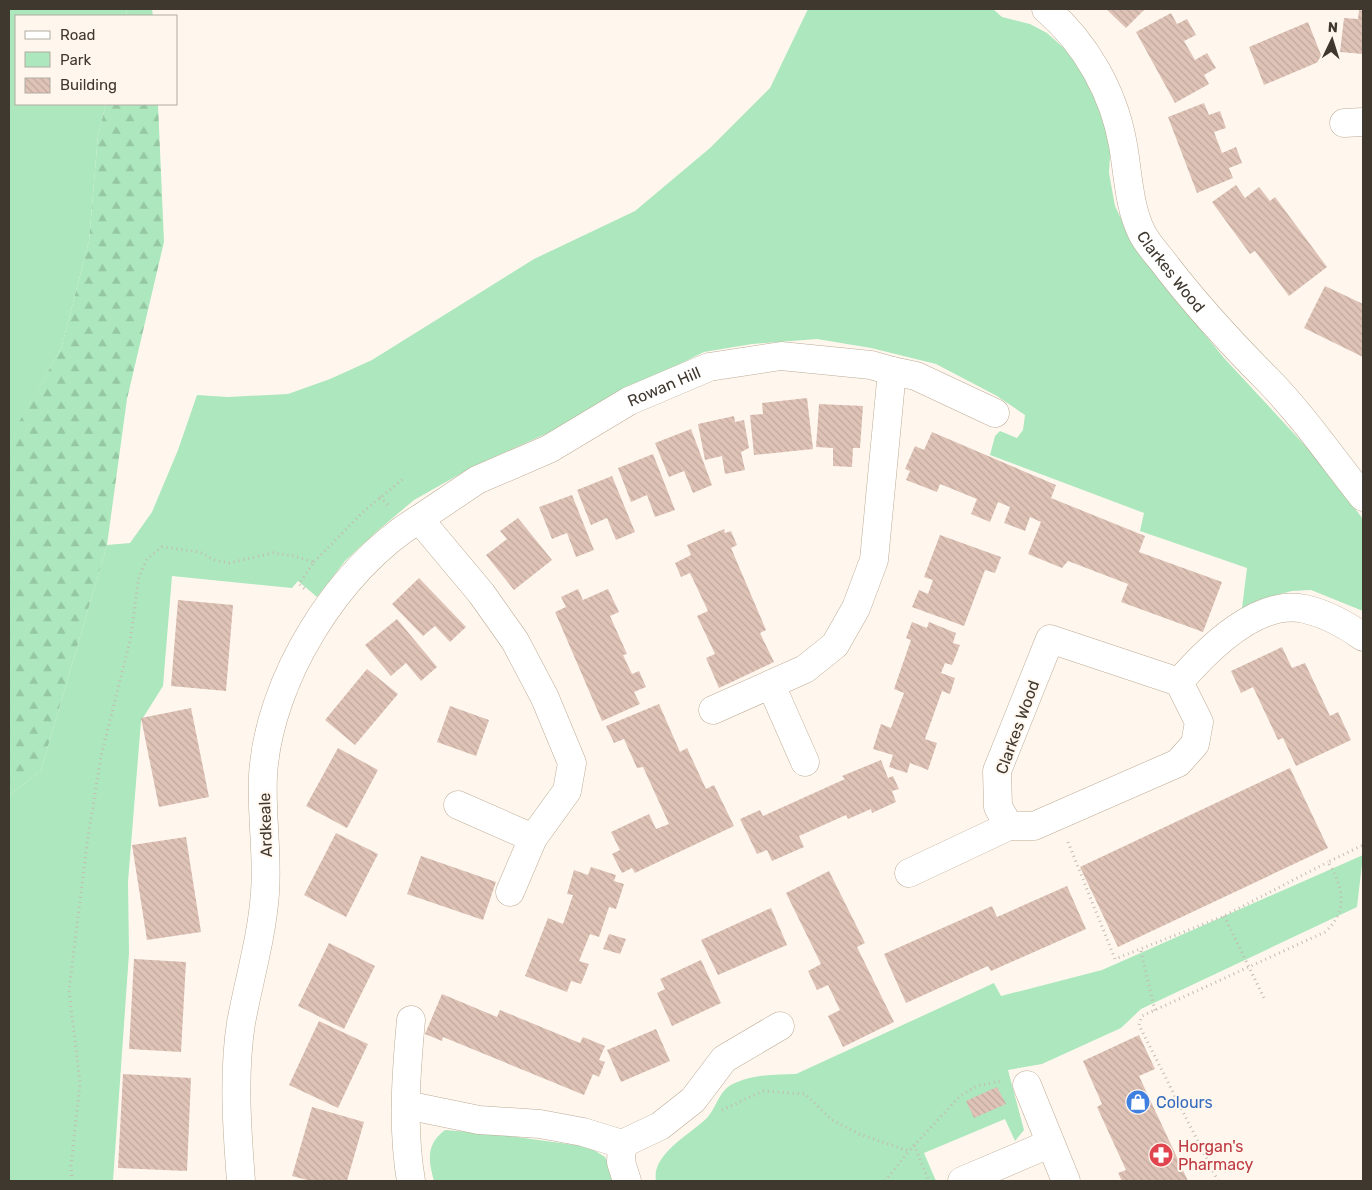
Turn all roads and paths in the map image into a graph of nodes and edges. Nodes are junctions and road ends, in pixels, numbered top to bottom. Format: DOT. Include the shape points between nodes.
graph roads {
  1 [pos="1046,9"];
  2 [pos="892,371"];
  3 [pos="995,413"];
  4 [pos="403,479"];
  5 [pos="1363,498"];
  6 [pos="418,519"];
  7 [pos="314,562"];
  8 [pos="327,608"];
  9 [pos="1363,636"];
  10 [pos="1179,682"];
  11 [pos="772,685"];
  12 [pos="713,710"];
  13 [pos="806,762"];
  14 [pos="458,804"];
  15 [pos="1057,816"];
  16 [pos="1009,826"];
  17 [pos="533,838"];
  18 [pos="1363,845"];
  19 [pos="1328,862"];
  20 [pos="909,873"];
  21 [pos="510,892"];
  22 [pos="1224,916"];
  23 [pos="1140,951"];
  24 [pos="1248,966"];
  25 [pos="1264,1000"];
  26 [pos="1155,1011"];
  27 [pos="411,1020"];
  28 [pos="780,1026"];
  29 [pos="1027,1085"];
  30 [pos="693,1100"];
  31 [pos="406,1105"];
  32 [pos="622,1144"];
  33 [pos="1049,1144"];
  34 [pos="914,1145"];
  35 [pos="909,1151"];
  36 [pos="72,1181"];
  37 [pos="241,1181"];
  38 [pos="411,1181"];
  39 [pos="627,1181"];
  40 [pos="885,1181"];
  41 [pos="929,1181"];
  42 [pos="962,1181"];
  43 [pos="1066,1181"];
  44 [pos="1218,1181"];
  1 -- 5 [label="street, Clarkes Wood" via="1084,50 1103,82 1122,143 1129,188 1142,233 1179,283 1287,402"];
  2 -- 3 [label="street, Rowan Hill" via="916,376"];
  2 -- 6 [label="street, Rowan Hill" via="871,365 781,356 709,367 629,401 549,449 478,480"];
  2 -- 11 [label="street" via="874,560 856,608 835,645 805,669"];
  4 -- 7 [label="path" via="363,512"];
  6 -- 8 [label="street, Ardkeale" via="344,583"];
  6 -- 17 [label="street" via="481,593 515,641 545,698 572,762 567,791"];
  7 -- 8 [label="path" via="299,584"];
  7 -- 36 [label="path" via="273,553 230,563 214,560 200,552 162,546 148,559 139,577 130,641 101,756 69,990 80,1083"];
  8 -- 37 [label="street, Ardkeale" via="290,673 272,725 263,774 265,894 241,1025 237,1079"];
  9 -- 10 [label="street" via="1337,619 1303,608 1272,610 1240,625 1202,655"];
  10 -- 15 [label="street" via="1199,722 1195,744 1178,763"];
  10 -- 16 [label="street, Clarkes Wood" via="1050,639 997,771 998,807"];
  11 -- 12 [label="street"];
  11 -- 13 [label="street"];
  14 -- 17 [label="street"];
  15 -- 16 [label="street" via="1034,826"];
  15 -- 23 [label="path" via="1115,959"];
  16 -- 20 [label="street"];
  17 -- 21 [label="street"];
  18 -- 19 [label="path"];
  19 -- 22 [label="path"];
  19 -- 24 [label="path" via="1338,878 1342,906 1335,923 1325,932"];
  22 -- 23 [label="path"];
  22 -- 24 [label="path"];
  23 -- 26 [label="path"];
  24 -- 25 [label="path"];
  24 -- 26 [label="path"];
  26 -- 44 [label="path" via="1142,1016 1139,1025"];
  27 -- 31 [label="street"];
  28 -- 30 [label="street" via="724,1059"];
  29 -- 33 [label="street"];
  29 -- 34 [label="path" via="1006,1079 977,1086 960,1096"];
  30 -- 32 [label="street" via="660,1126"];
  30 -- 35 [label="path" via="721,1110 763,1091 805,1094 832,1120 859,1134"];
  31 -- 32 [label="street" via="479,1120 540,1124"];
  31 -- 38 [label="street"];
  32 -- 39 [label="street" via="621,1162"];
  33 -- 42 [label="street"];
  33 -- 43 [label="street"];
  34 -- 35 [label="path"];
  34 -- 41 [label="path"];
  35 -- 40 [label="path"];
}
